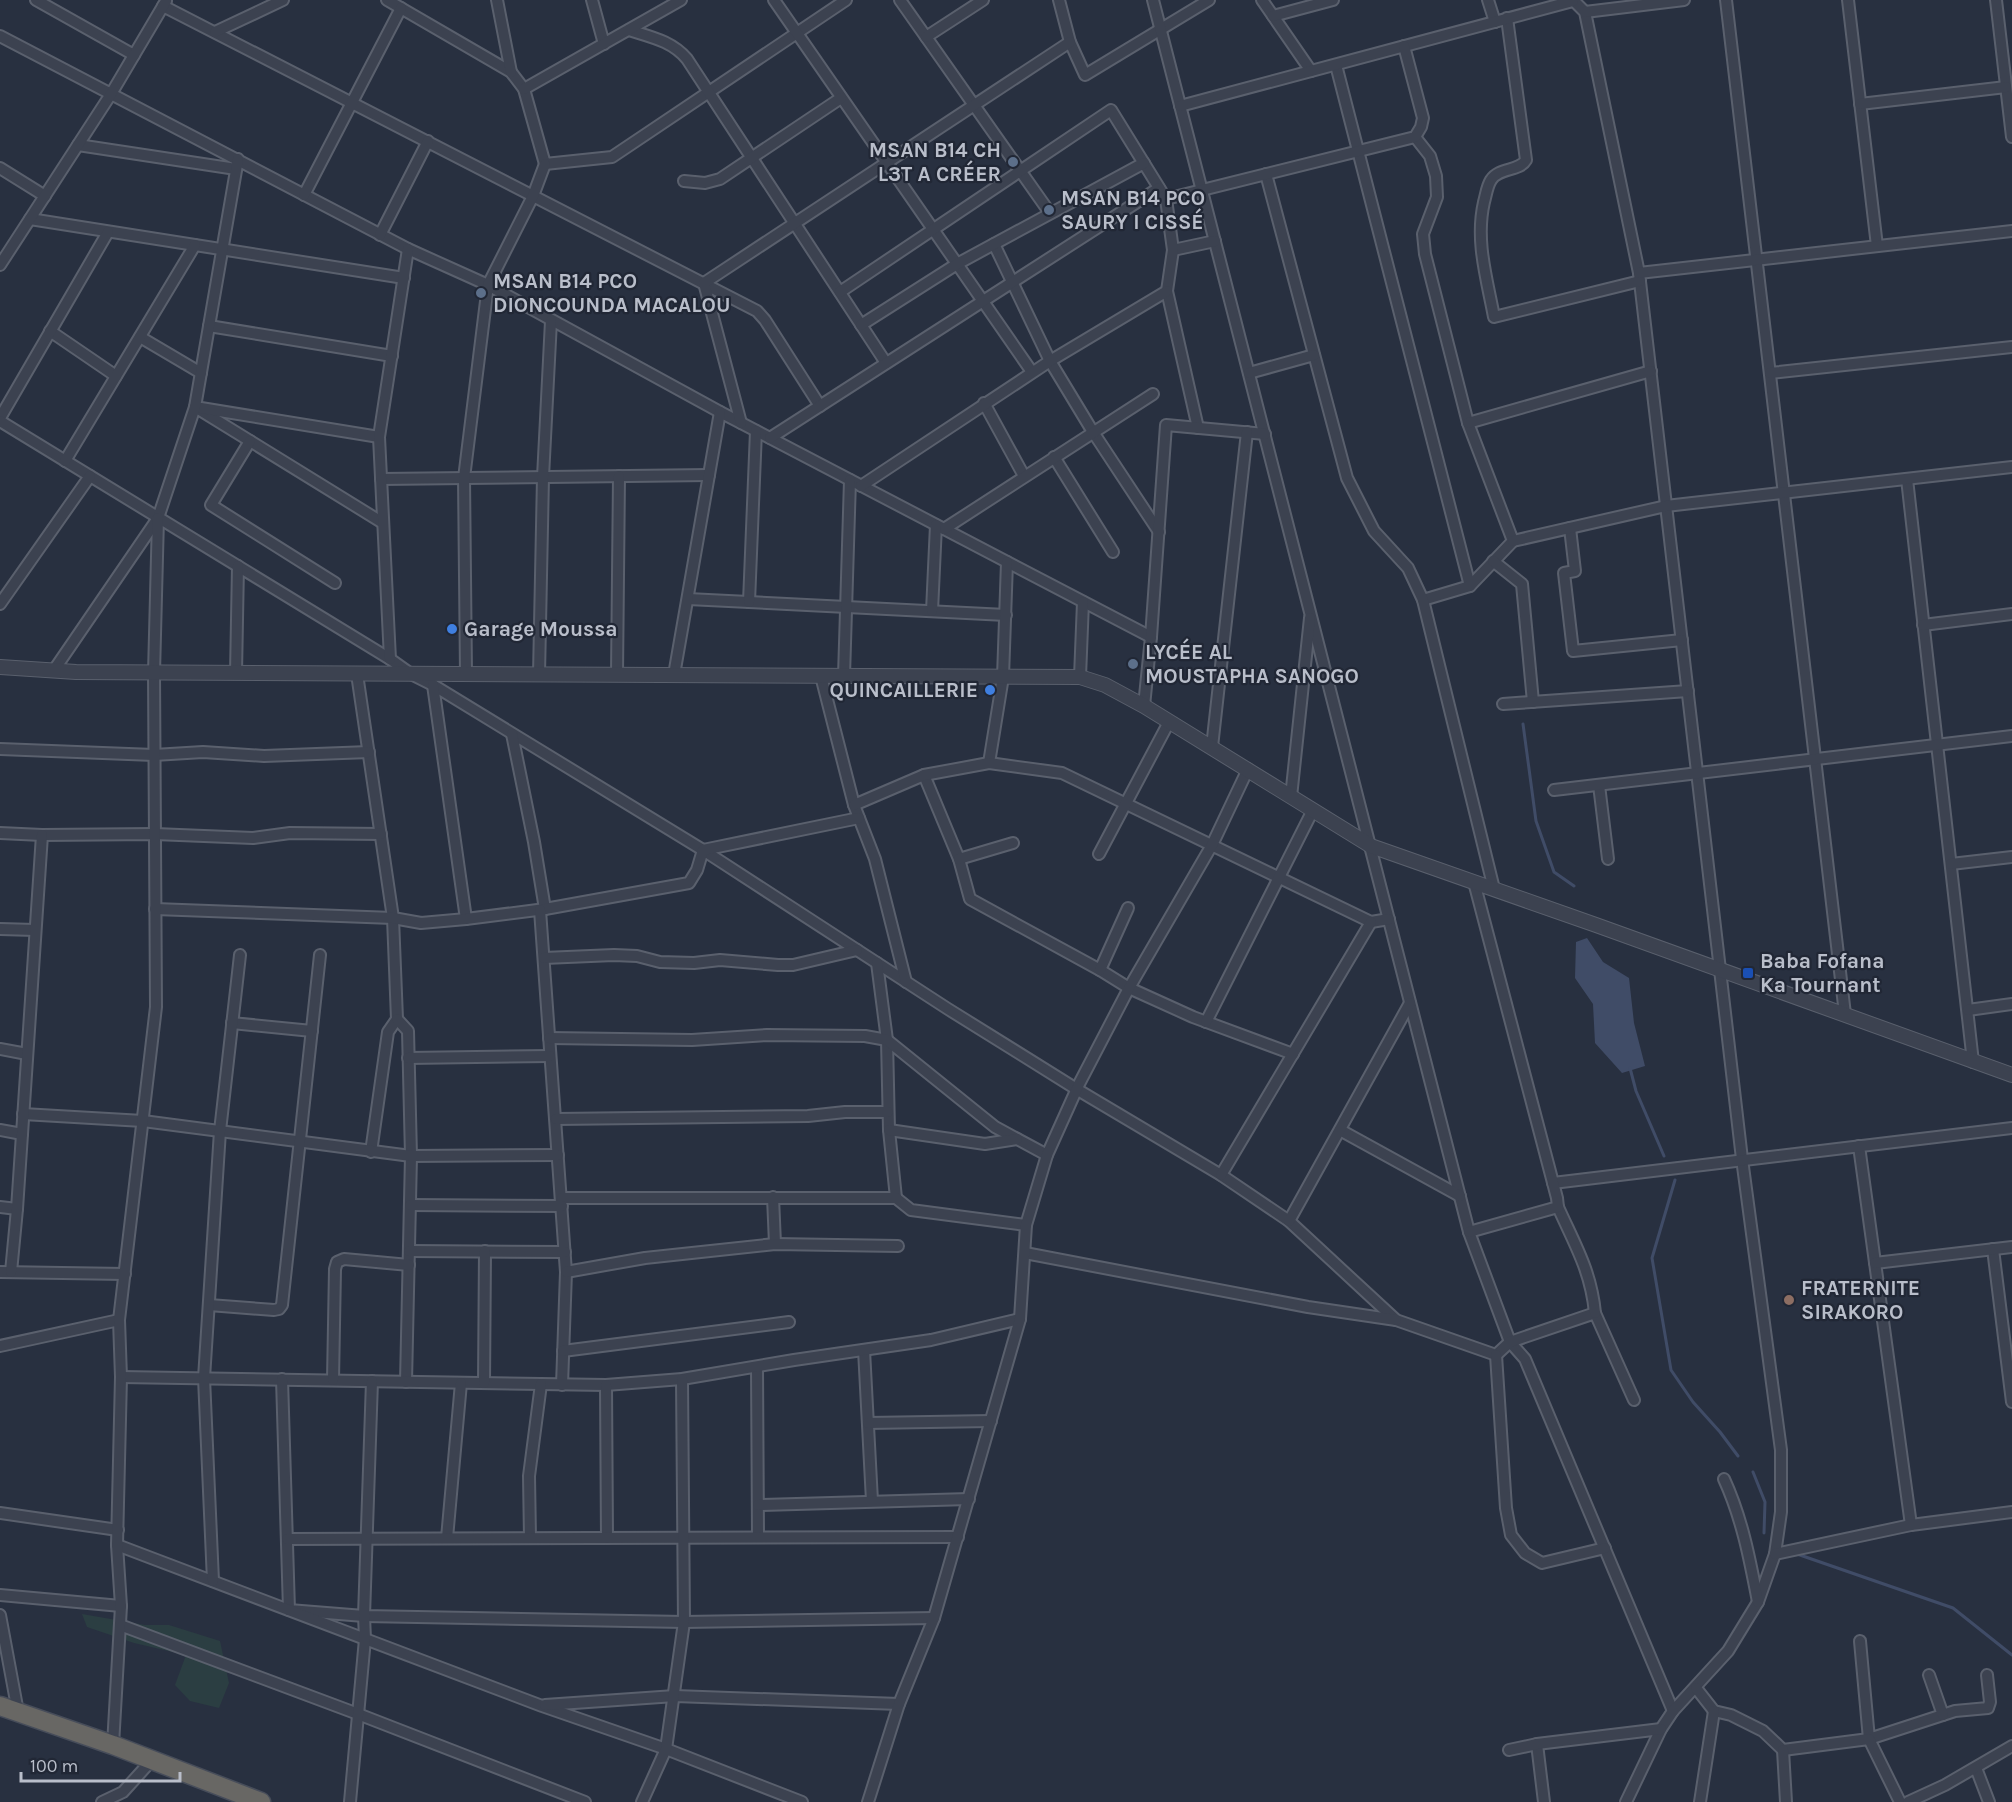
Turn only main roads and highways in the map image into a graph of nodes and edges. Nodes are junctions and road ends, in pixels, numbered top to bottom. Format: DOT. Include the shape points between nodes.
graph roads {
  1 [pos="0,1706"];
  2 [pos="261,1802"];
  1 -- 2 [label="highway"];
}
